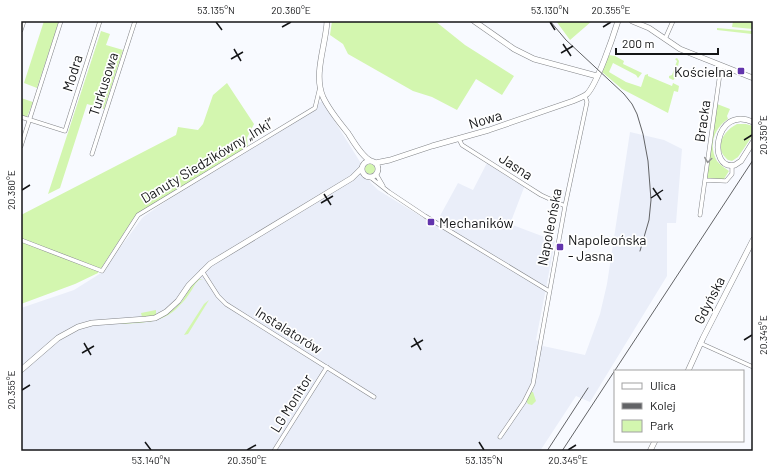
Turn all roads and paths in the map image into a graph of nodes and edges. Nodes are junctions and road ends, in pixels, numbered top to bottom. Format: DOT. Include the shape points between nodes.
graph roads {
  1 [pos="24,21"];
  2 [pos="61,21"];
  3 [pos="100,21"];
  4 [pos="135,21"];
  5 [pos="327,21"];
  6 [pos="474,21"];
  7 [pos="617,21"];
  8 [pos="632,21"];
  9 [pos="673,21"];
  10 [pos="21,30"];
  11 [pos="665,39"];
  12 [pos="721,66"];
  13 [pos="597,76"];
  14 [pos="753,78"];
  15 [pos="320,84"];
  16 [pos="585,96"];
  17 [pos="21,117"];
  18 [pos="29,120"];
  19 [pos="753,122"];
  20 [pos="459,139"];
  21 [pos="753,142"];
  22 [pos="21,146"];
  23 [pos="360,150"];
  24 [pos="92,154"];
  25 [pos="390,160"];
  26 [pos="373,162"];
  27 [pos="363,166"];
  28 [pos="732,166"];
  29 [pos="377,171"];
  30 [pos="368,176"];
  31 [pos="352,178"];
  32 [pos="706,180"];
  33 [pos="383,186"];
  34 [pos="565,206"];
  35 [pos="700,215"];
  36 [pos="21,240"];
  37 [pos="753,240"];
  38 [pos="202,271"];
  39 [pos="549,291"];
  40 [pos="700,343"];
  41 [pos="327,367"];
  42 [pos="753,367"];
  43 [pos="21,370"];
  44 [pos="688,370"];
  45 [pos="374,397"];
  46 [pos="500,437"];
  47 [pos="654,442"];
  48 [pos="274,451"];
  49 [pos="650,451"];
  1 -- 10 [label="street"];
  2 -- 18 [label="street"];
  3 -- 18 [label="street, Modra" via="65,131"];
  4 -- 24 [label="street, Turkusowa"];
  5 -- 15 [label="street"];
  6 -- 13 [label="street" via="514,49 534,59"];
  7 -- 13 [label="street, Napoleońska"];
  8 -- 11 [label="street"];
  9 -- 11 [label="street"];
  11 -- 12 [label="street" via="680,49"];
  12 -- 14 [label="street"];
  12 -- 32 [label="street, Bracka, one-way"];
  13 -- 16 [label="street, Napoleońska"];
  15 -- 23 [label="street" via="329,107"];
  15 -- 36 [label="street, Danuty Siedzikówny „Inki”" via="316,108 138,215 102,271"];
  16 -- 20 [label="street, Nowa"];
  16 -- 34 [label="street, Napoleońska" via="587,102"];
  17 -- 18 [label="street"];
  18 -- 22 [label="street"];
  19 -- 28 [label="street" via="744,119 731,122 719,134 719,155 725,164"];
  20 -- 25 [label="street, Nowa"];
  20 -- 34 [label="street, Jasna" via="462,145 541,195"];
  21 -- 28 [label="street" via="738,164"];
  23 -- 26 [label="street"];
  23 -- 27 [label="street"];
  25 -- 26 [label="street, Nowa"];
  25 -- 29 [label="street, Nowa"];
  26 -- 27 [label="street, Nowa"];
  26 -- 29 [label="street"];
  27 -- 30 [label="street"];
  27 -- 31 [label="street"];
  28 -- 32 [label="street" via="732,174 726,181"];
  29 -- 30 [label="street, Nowa"];
  29 -- 33 [label="street"];
  30 -- 31 [label="street"];
  30 -- 33 [label="street"];
  31 -- 38 [label="street"];
  32 -- 35 [label="street, Bracka"];
  33 -- 39 [label="street" via="425,216"];
  34 -- 39 [label="street, Napoleońska"];
  37 -- 40 [label="street, Gdyńska"];
  38 -- 41 [label="street, Instalatorów" via="226,304"];
  38 -- 43 [label="street" via="166,312 155,318 92,323 78,327 58,338"];
  39 -- 46 [label="street, Napoleońska" via="533,384"];
  40 -- 42 [label="street"];
  40 -- 44 [label="street, Gdyńska"];
  41 -- 45 [label="street, Instalatorów"];
  41 -- 48 [label="street, LG Monitor"];
  47 -- 49 [label="street"];
}
